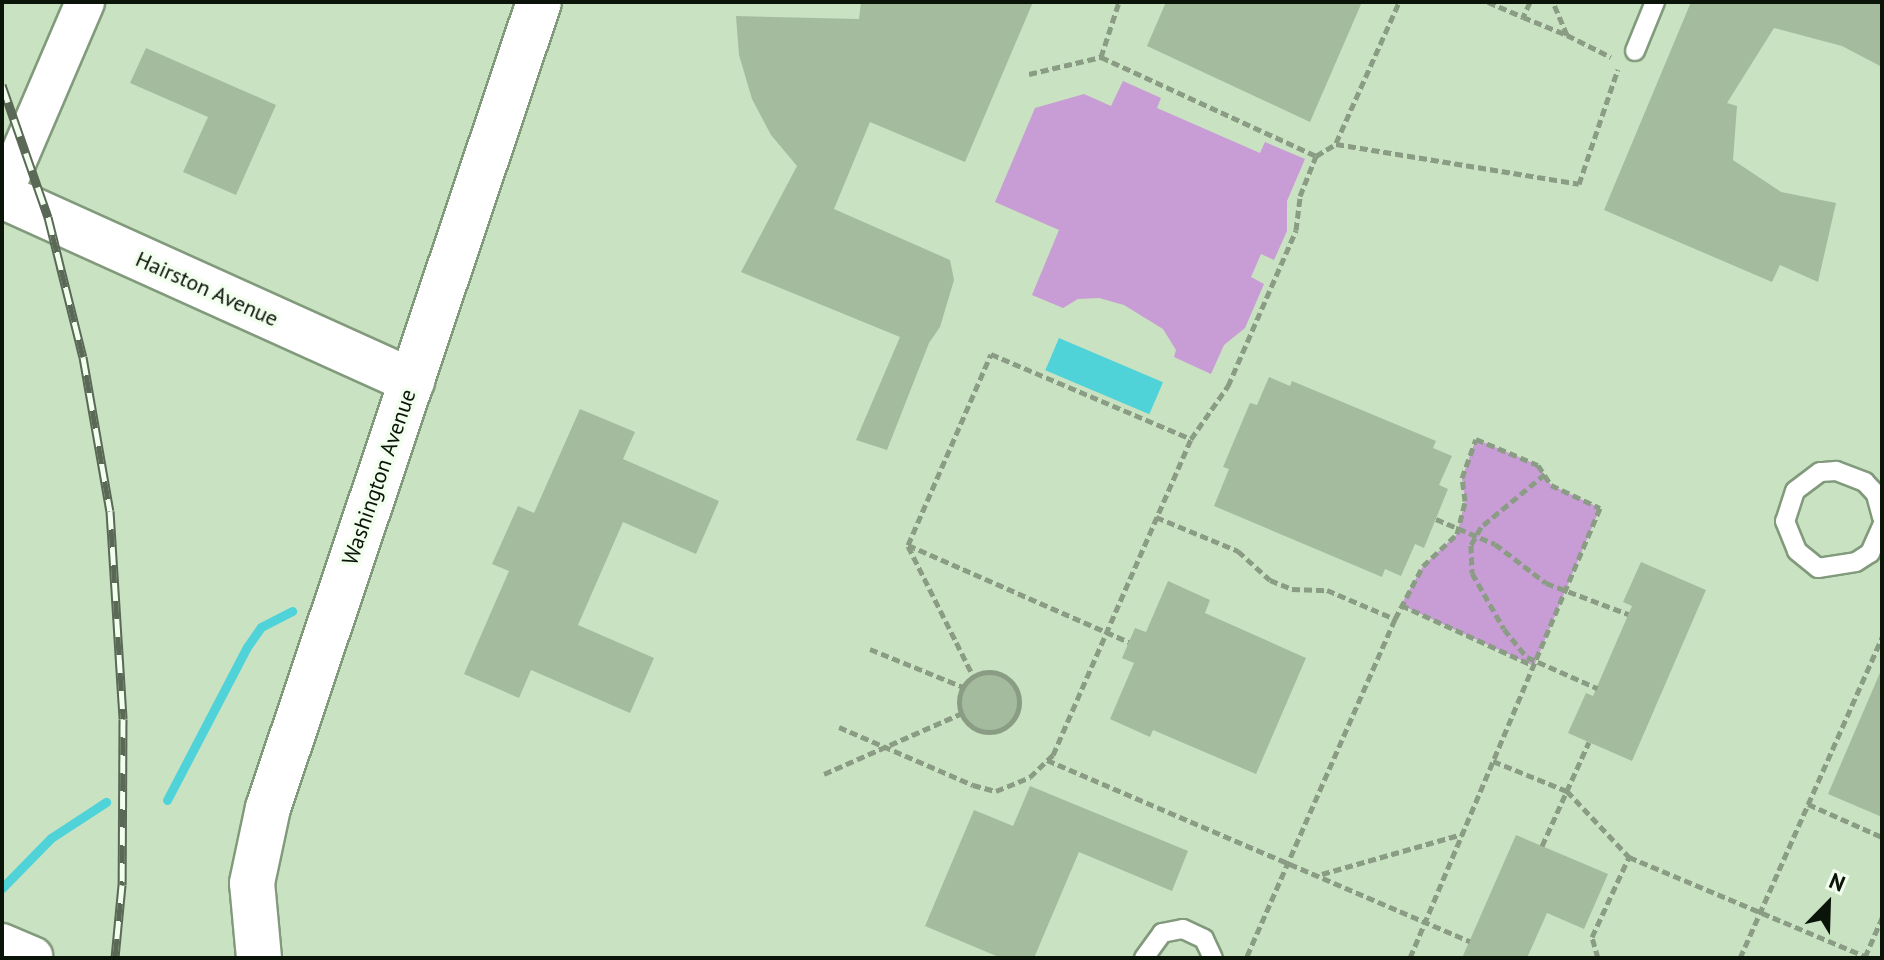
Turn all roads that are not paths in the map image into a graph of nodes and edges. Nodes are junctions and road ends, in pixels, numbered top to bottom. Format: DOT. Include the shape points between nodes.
graph roads {
  1 [pos="85,2"];
  2 [pos="539,2"];
  3 [pos="1655,2"];
  4 [pos="1635,51"];
  5 [pos="2,196"];
  6 [pos="412,381"];
  7 [pos="1882,517"];
  8 [pos="1881,536"];
  9 [pos="259,958"];
  10 [pos="1144,958"];
  11 [pos="1213,958"];
  1 -- 5 [label="street"];
  2 -- 6 [label="street, Washington Avenue"];
  3 -- 4 [label="lane"];
  5 -- 6 [label="street, Hairston Avenue"];
  6 -- 9 [label="street, Washington Avenue" via="268,808 252,883"];
  7 -- 8 [label="lane" via="1876,494 1865,482 1836,471 1806,480 1787,506 1789,537 1818,568 1856,562"];
  10 -- 11 [label="lane" via="1162,933 1183,929 1204,939"];
}
